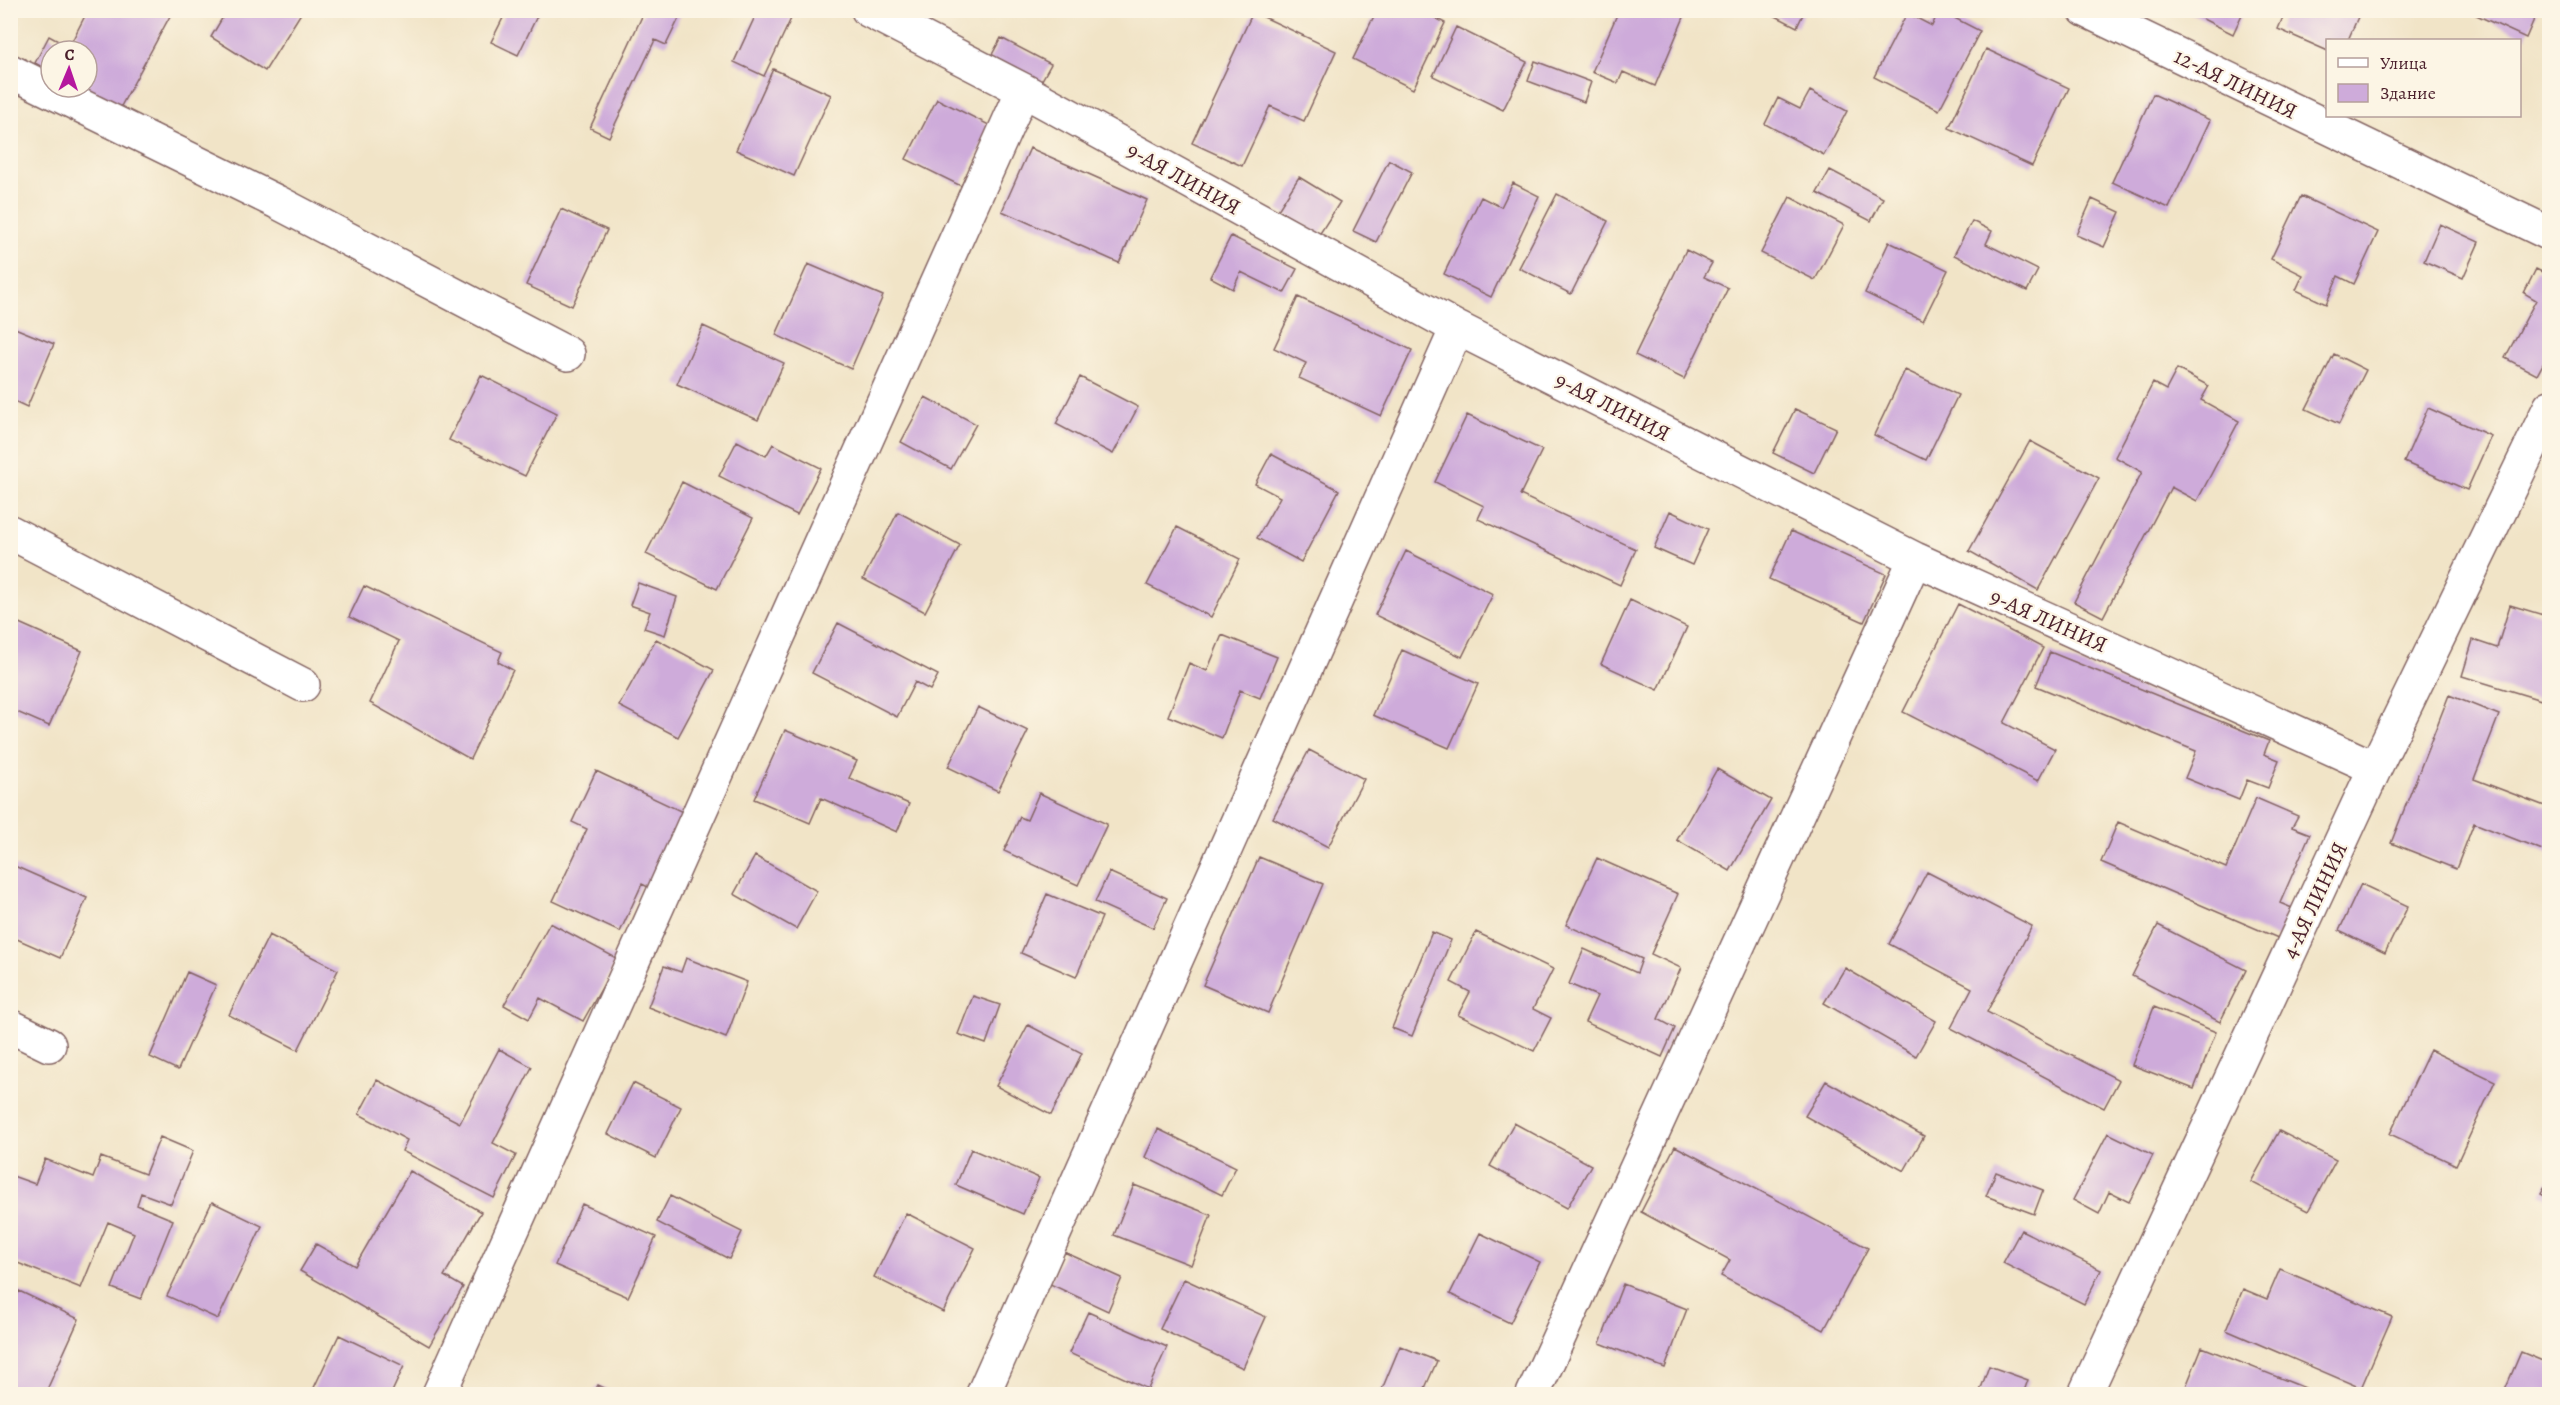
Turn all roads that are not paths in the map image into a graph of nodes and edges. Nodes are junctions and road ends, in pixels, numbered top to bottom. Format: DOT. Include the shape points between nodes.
graph roads {
  1 [pos="868,10"];
  2 [pos="2085,10"];
  3 [pos="10,71"];
  4 [pos="1023,90"];
  5 [pos="2550,234"];
  6 [pos="1458,328"];
  7 [pos="568,354"];
  8 [pos="2550,407"];
  9 [pos="10,532"];
  10 [pos="1915,559"];
  11 [pos="303,685"];
  12 [pos="2375,768"];
  13 [pos="10,1026"];
  14 [pos="49,1045"];
  15 [pos="439,1395"];
  16 [pos="983,1395"];
  17 [pos="1533,1395"];
  18 [pos="2085,1395"];
  1 -- 4 [label="street, 9-АЯ ЛИНИЯ"];
  2 -- 5 [label="street, 12-АЯ ЛИНИЯ"];
  3 -- 7 [label="street" via="277,202"];
  4 -- 6 [label="street, 9-АЯ ЛИНИЯ"];
  4 -- 15 [label="street"];
  6 -- 10 [label="street, 9-АЯ ЛИНИЯ"];
  6 -- 16 [label="street"];
  8 -- 12 [label="street, 4-АЯ ЛИНИЯ"];
  9 -- 11 [label="street"];
  10 -- 12 [label="street, 9-АЯ ЛИНИЯ"];
  10 -- 17 [label="street"];
  12 -- 18 [label="street, 4-АЯ ЛИНИЯ"];
  13 -- 14 [label="street"];
}
